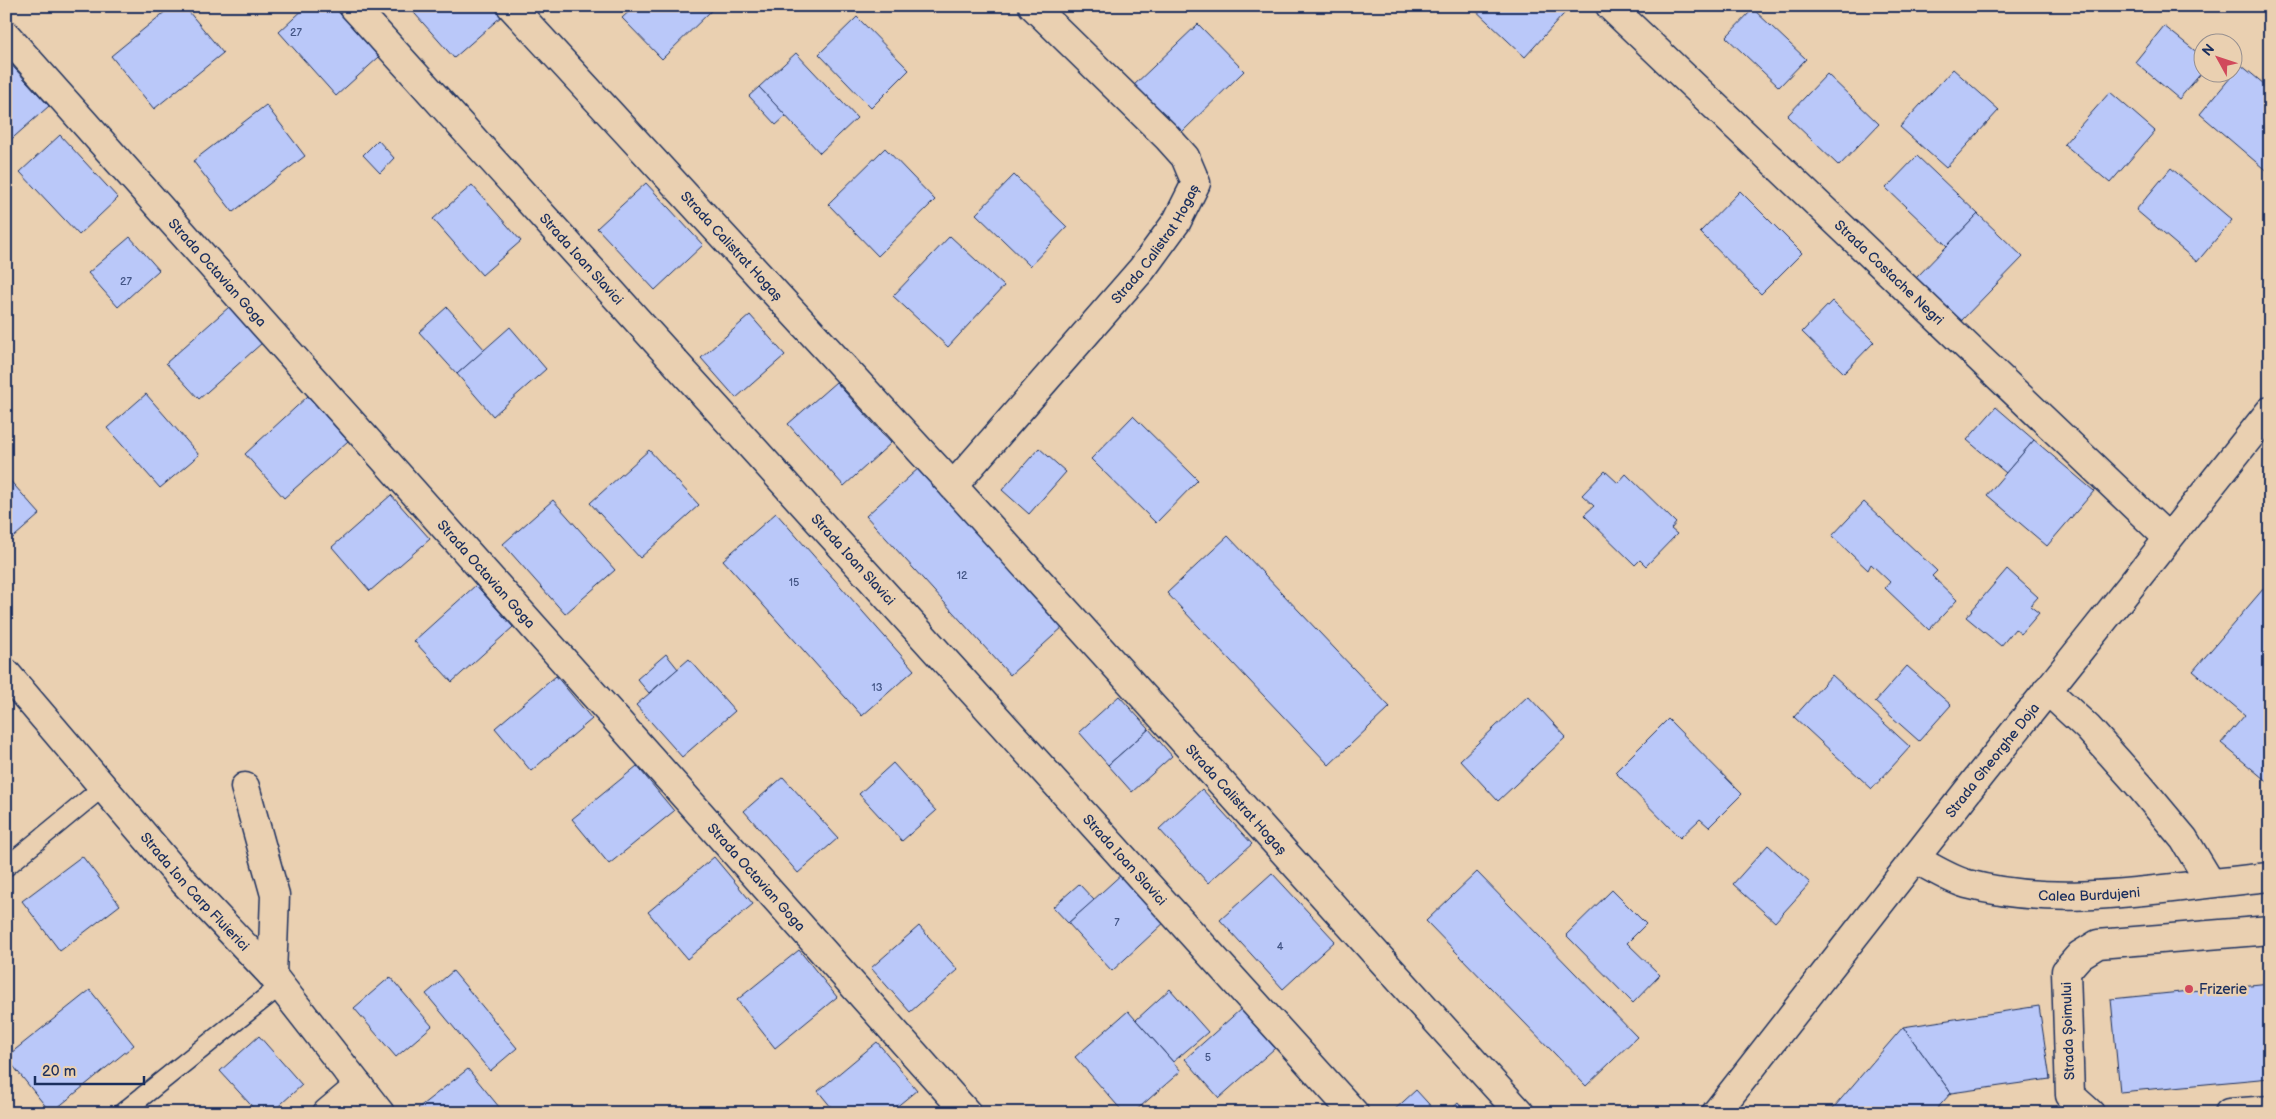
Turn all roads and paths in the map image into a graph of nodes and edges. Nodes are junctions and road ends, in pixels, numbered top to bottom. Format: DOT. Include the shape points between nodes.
graph roads {
  1 [pos="353,6"];
  2 [pos="510,6"];
  3 [pos="1034,6"];
  4 [pos="1610,6"];
  5 [pos="6,35"];
  6 [pos="2270,411"];
  7 [pos="953,486"];
  8 [pos="2168,538"];
  9 [pos="6,673"];
  10 [pos="2047,690"];
  11 [pos="246,786"];
  12 [pos="103,787"];
  13 [pos="1915,859"];
  14 [pos="6,867"];
  15 [pos="2270,878"];
  16 [pos="2210,882"];
  17 [pos="2270,930"];
  18 [pos="276,980"];
  19 [pos="359,1086"];
  20 [pos="2270,1110"];
  21 [pos="122,1113"];
  22 [pos="327,1113"];
  23 [pos="380,1113"];
  24 [pos="968,1113"];
  25 [pos="1354,1113"];
  26 [pos="1520,1113"];
  27 [pos="1716,1113"];
  28 [pos="2090,1113"];
  29 [pos="2229,1113"];
  1 -- 25 [label="street, Strada Ioan Slavici"];
  2 -- 7 [label="street, Strada Calistrat Hogaș"];
  3 -- 7 [label="street, Strada Calistrat Hogaș" via="1186,157 1196,183 1177,221 1142,268"];
  4 -- 8 [label="street, Strada Costache Negri"];
  5 -- 24 [label="street, Strada Octavian Goga"];
  6 -- 8 [label="street, Strada Gheorghe Doja"];
  7 -- 26 [label="street, Strada Calistrat Hogaș"];
  8 -- 10 [label="street, Strada Gheorghe Doja"];
  9 -- 12 [label="street, Strada Ion Carp Fluierici"];
  10 -- 13 [label="street, Strada Gheorghe Doja"];
  10 -- 16 [label="street" via="2088,728 2184,838"];
  11 -- 18 [label="street" via="275,896"];
  12 -- 14 [label="lane"];
  12 -- 18 [label="street, Strada Ion Carp Fluierici" via="184,882"];
  13 -- 16 [label="street, Calea Burdujeni" via="1964,883 2004,892 2042,895 2118,894"];
  13 -- 27 [label="street, Strada Gheorghe Doja"];
  15 -- 16 [label="street, Calea Burdujeni"];
  17 -- 28 [label="street, Strada Șoimului" via="2098,944 2080,955 2066,971 2070,1095"];
  18 -- 19 [label="street, Strada Ion Carp Fluierici"];
  18 -- 21 [label="lane"];
  19 -- 22 [label="street"];
  19 -- 23 [label="street, Strada Ion Carp Fluierici"];
  20 -- 29 [label="street"];
}
